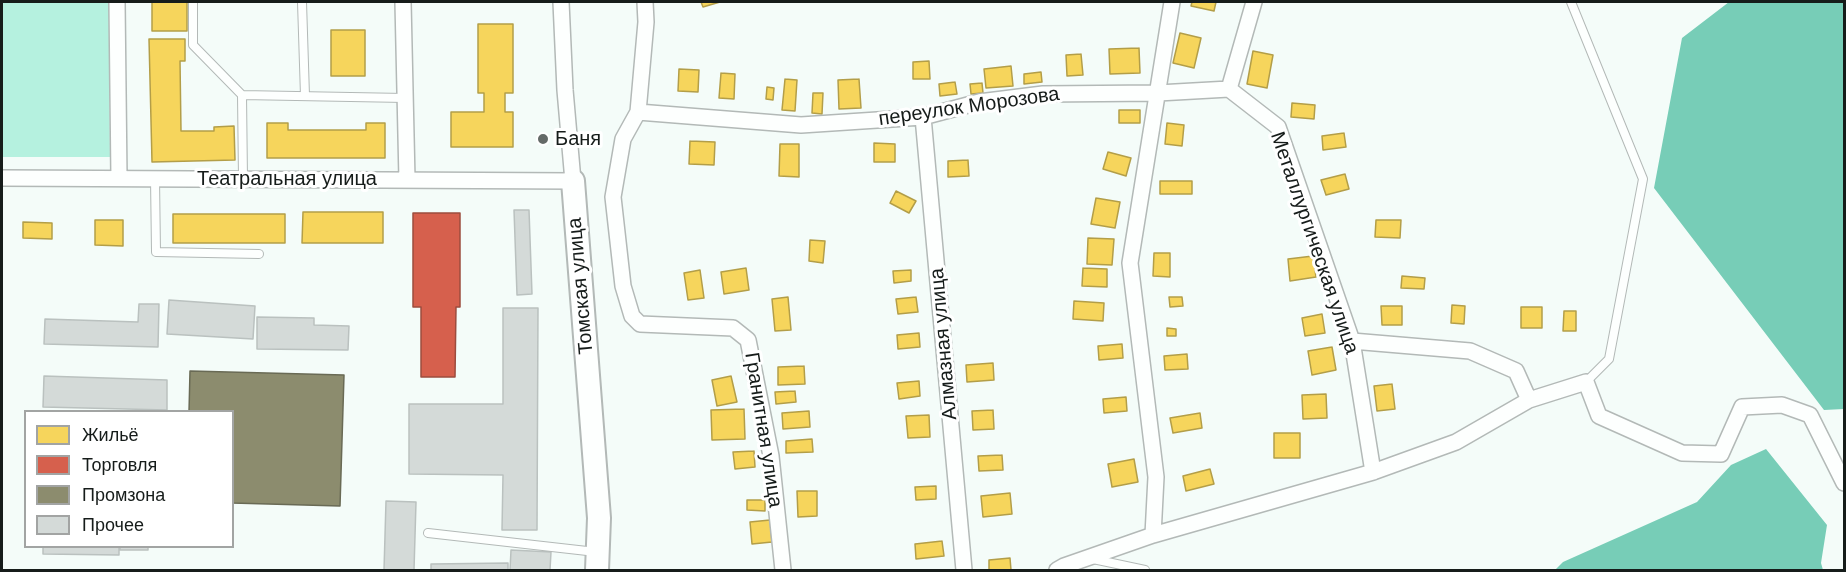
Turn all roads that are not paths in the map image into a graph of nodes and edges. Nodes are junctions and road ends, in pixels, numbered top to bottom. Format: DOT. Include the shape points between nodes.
graph roads {
  1 [pos="117,2"];
  2 [pos="193,2"];
  3 [pos="302,2"];
  4 [pos="403,2"];
  5 [pos="561,2"];
  6 [pos="645,2"];
  7 [pos="1172,2"];
  8 [pos="1254,2"];
  9 [pos="1571,2"];
  10 [pos="1229,89"];
  11 [pos="1158,93"];
  12 [pos="243,95"];
  13 [pos="305,96"];
  14 [pos="405,98"];
  15 [pos="639,112"];
  16 [pos="923,117"];
  17 [pos="2,178"];
  18 [pos="119,178"];
  19 [pos="155,178"];
  20 [pos="243,179"];
  21 [pos="407,180"];
  22 [pos="573,181"];
  23 [pos="259,254"];
  24 [pos="1352,341"];
  25 [pos="1586,382"];
  26 [pos="1529,400"];
  27 [pos="1372,472"];
  28 [pos="1845,483"];
  29 [pos="428,533"];
  30 [pos="1154,535"];
  31 [pos="1089,558"];
  32 [pos="598,561"];
  33 [pos="783,570"];
  34 [pos="964,570"];
  35 [pos="1057,570"];
  36 [pos="1145,570"];
  1 -- 18 [label="street"];
  2 -- 12 [label="lane" via="194,45"];
  3 -- 13 [label="lane"];
  4 -- 14 [label="street"];
  5 -- 22 [label="street, Томская улица"];
  6 -- 15 [label="street, Гранитная улица"];
  7 -- 11 [label="street"];
  8 -- 10 [label="street"];
  9 -- 25 [label="lane" via="1642,179 1609,359"];
  10 -- 11 [label="street, переулок Морозова"];
  10 -- 24 [label="street, Металлургическая улица" via="1278,127"];
  11 -- 16 [label="street, переулок Морозова" via="1043,94 979,102"];
  11 -- 30 [label="street" via="1130,263 1156,477"];
  12 -- 13 [label="lane"];
  12 -- 20 [label="lane"];
  13 -- 14 [label="lane"];
  14 -- 21 [label="street"];
  15 -- 16 [label="street, переулок Морозова" via="801,125"];
  15 -- 33 [label="street, Гранитная улица" via="622,139 613,197 623,286 632,316 639,324 733,328 748,340 771,456"];
  16 -- 34 [label="street, Алмазная улица"];
  17 -- 18 [label="street, Театральная улица"];
  18 -- 19 [label="street, Театральная улица"];
  19 -- 20 [label="street, Театральная улица"];
  19 -- 23 [label="lane" via="156,252"];
  20 -- 21 [label="street, Театральная улица"];
  21 -- 22 [label="street, Театральная улица"];
  22 -- 32 [label="street, Томская улица" via="599,518"];
  24 -- 26 [label="street" via="1470,351 1516,371"];
  24 -- 27 [label="street, Металлургическая улица"];
  25 -- 26 [label="street"];
  25 -- 28 [label="street" via="1599,416 1682,453 1721,454 1742,407 1782,405 1810,415"];
  26 -- 27 [label="street" via="1456,442"];
  27 -- 30 [label="street"];
  29 -- 32 [label="lane"];
  30 -- 31 [label="street"];
  31 -- 35 [label="street"];
  31 -- 36 [label="lane"];
}
